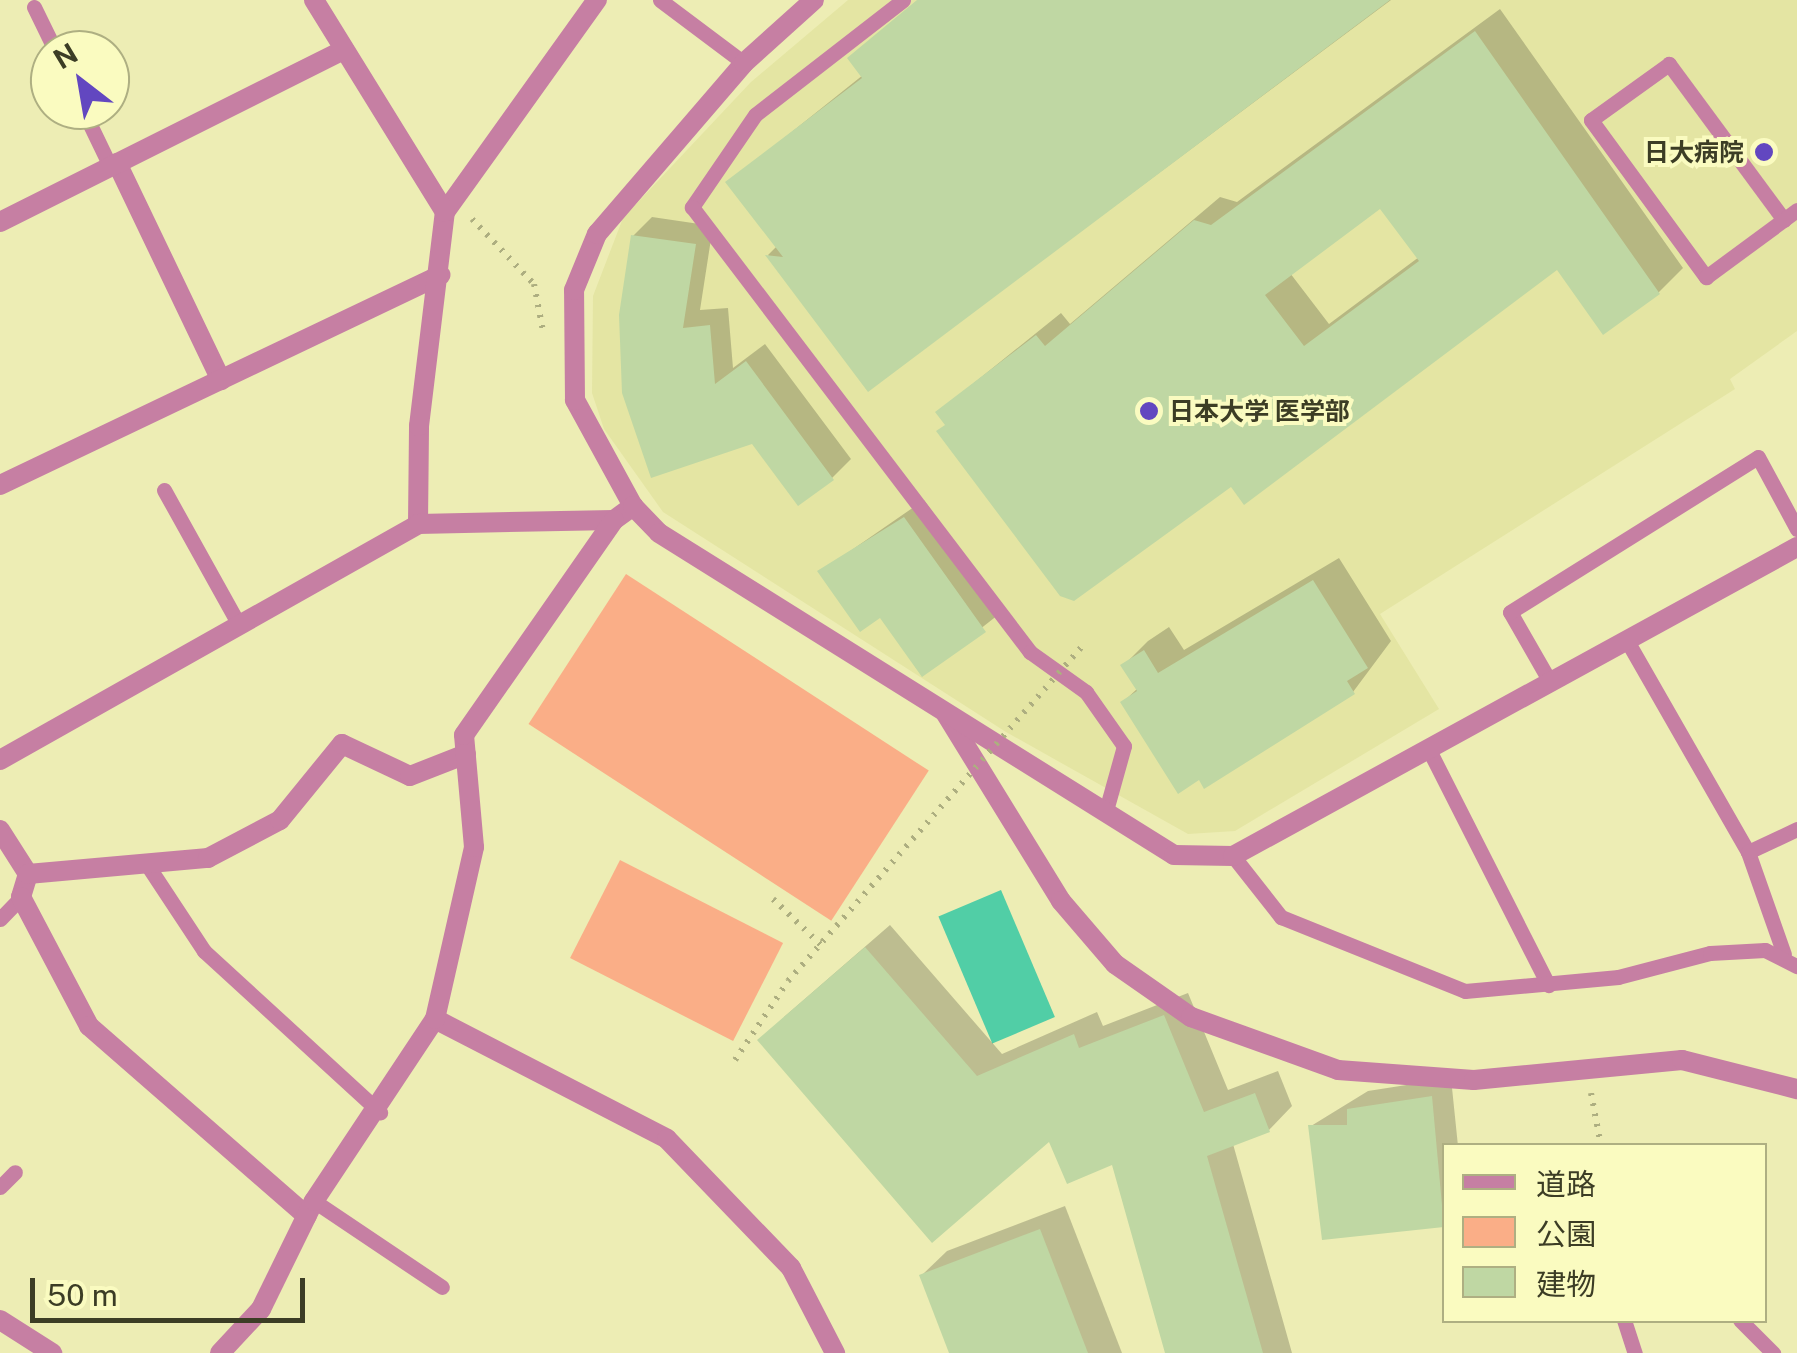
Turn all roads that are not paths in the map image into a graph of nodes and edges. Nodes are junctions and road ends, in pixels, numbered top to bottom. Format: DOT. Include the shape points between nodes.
graph roads {
  1 [pos="314,0"];
  2 [pos="597,0"];
  3 [pos="660,0"];
  4 [pos="814,0"];
  5 [pos="902,0"];
  6 [pos="34,6"];
  7 [pos="45,30"];
  8 [pos="344,50"];
  9 [pos="744,63"];
  10 [pos="95,130"];
  11 [pos="114,165"];
  12 [pos="445,212"];
  13 [pos="1790,215"];
  14 [pos="0,222"];
  15 [pos="440,276"];
  16 [pos="221,380"];
  17 [pos="0,486"];
  18 [pos="164,490"];
  19 [pos="633,506"];
  20 [pos="614,520"];
  21 [pos="418,524"];
  22 [pos="1797,530"];
  23 [pos="1797,547"];
  24 [pos="239,625"];
  25 [pos="1626,638"];
  26 [pos="1549,680"];
  27 [pos="942,708"];
  28 [pos="1428,748"];
  29 [pos="466,754"];
  30 [pos="0,760"];
  31 [pos="1106,807"];
  32 [pos="1797,829"];
  33 [pos="0,830"];
  34 [pos="1748,852"];
  35 [pos="1232,856"];
  36 [pos="148,866"];
  37 [pos="28,874"];
  38 [pos="22,897"];
  39 [pos="0,920"];
  40 [pos="1784,954"];
  41 [pos="1797,966"];
  42 [pos="1548,985"];
  43 [pos="435,1019"];
  44 [pos="1797,1090"];
  45 [pos="380,1112"];
  46 [pos="16,1172"];
  47 [pos="0,1186"];
  48 [pos="311,1208"];
  49 [pos="442,1287"];
  50 [pos="0,1320"];
  51 [pos="1625,1323"];
  52 [pos="1743,1323"];
  53 [pos="52,1353"];
  54 [pos="220,1353"];
  55 [pos="836,1353"];
  56 [pos="1635,1353"];
  57 [pos="1773,1353"];
  1 -- 8 [label="street"];
  2 -- 12 [label="street"];
  3 -- 9 [label="lane"];
  4 -- 9 [label="street"];
  5 -- 31 [label="lane" via="755,115 692,207 1030,652 1086,692 1124,746"];
  6 -- 7 [label="lane"];
  8 -- 11 [label="street"];
  8 -- 12 [label="street"];
  9 -- 19 [label="street" via="597,234 574,290 575,400"];
  10 -- 11 [label="lane"];
  11 -- 14 [label="street"];
  11 -- 16 [label="street"];
  12 -- 15 [label="street"];
  13 -- 13 [label="lane" via="1669,64 1591,120 1706,276"];
  15 -- 16 [label="street"];
  15 -- 21 [label="street" via="418,426"];
  16 -- 17 [label="street"];
  18 -- 24 [label="lane"];
  19 -- 20 [label="street"];
  19 -- 27 [label="street" via="660,533"];
  20 -- 21 [label="street"];
  20 -- 29 [label="street" via="477,710"];
  21 -- 24 [label="street"];
  22 -- 26 [label="lane" via="1758,457 1510,612"];
  23 -- 25 [label="street"];
  24 -- 30 [label="street"];
  25 -- 26 [label="street"];
  25 -- 34 [label="lane"];
  26 -- 28 [label="street"];
  27 -- 31 [label="street"];
  27 -- 44 [label="street" via="1061,901 1115,964 1190,1017 1338,1070 1474,1080 1682,1060"];
  28 -- 35 [label="street"];
  28 -- 42 [label="lane"];
  29 -- 36 [label="street" via="410,776 342,744 280,820 208,858"];
  29 -- 43 [label="street" via="474,847"];
  31 -- 35 [label="street" via="1174,855"];
  32 -- 34 [label="lane"];
  33 -- 37 [label="street"];
  34 -- 40 [label="lane"];
  35 -- 42 [label="lane" via="1280,917 1419,980 1464,991"];
  36 -- 37 [label="street"];
  36 -- 45 [label="lane" via="204,951"];
  37 -- 38 [label="street"];
  38 -- 39 [label="lane"];
  38 -- 48 [label="street" via="90,1026"];
  40 -- 41 [label="lane"];
  40 -- 42 [label="lane" via="1710,953"];
  43 -- 45 [label="street"];
  43 -- 55 [label="street" via="667,1139 791,1268"];
  45 -- 48 [label="street"];
  46 -- 47 [label="lane"];
  48 -- 49 [label="lane"];
  48 -- 54 [label="street" via="261,1309"];
  50 -- 53 [label="street"];
  51 -- 56 [label="lane"];
  52 -- 57 [label="lane"];
}
